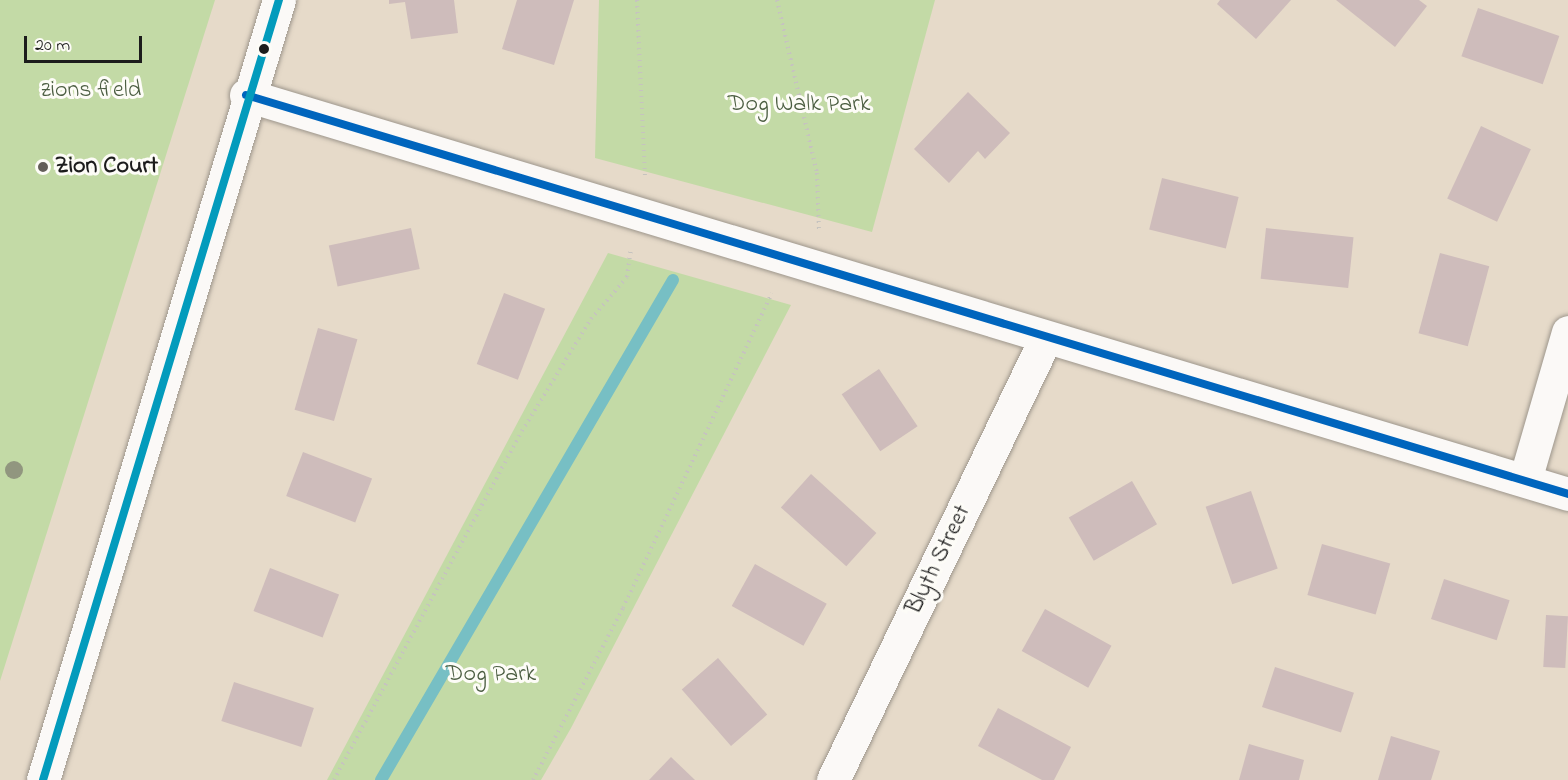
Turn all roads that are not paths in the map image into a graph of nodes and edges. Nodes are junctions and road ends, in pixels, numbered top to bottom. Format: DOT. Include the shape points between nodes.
graph roads {
  1 [pos="279,0"];
  2 [pos="246,95"];
  3 [pos="1568,332"];
  4 [pos="1045,340"];
  5 [pos="1525,480"];
  6 [pos="1568,494"];
  7 [pos="43,780"];
  8 [pos="833,780"];
  1 -- 2 [label="street"];
  2 -- 4 [label="street"];
  2 -- 7 [label="street"];
  3 -- 5 [label="street"];
  4 -- 5 [label="street"];
  4 -- 8 [label="street, Blyth Street"];
  5 -- 6 [label="street"];
}
